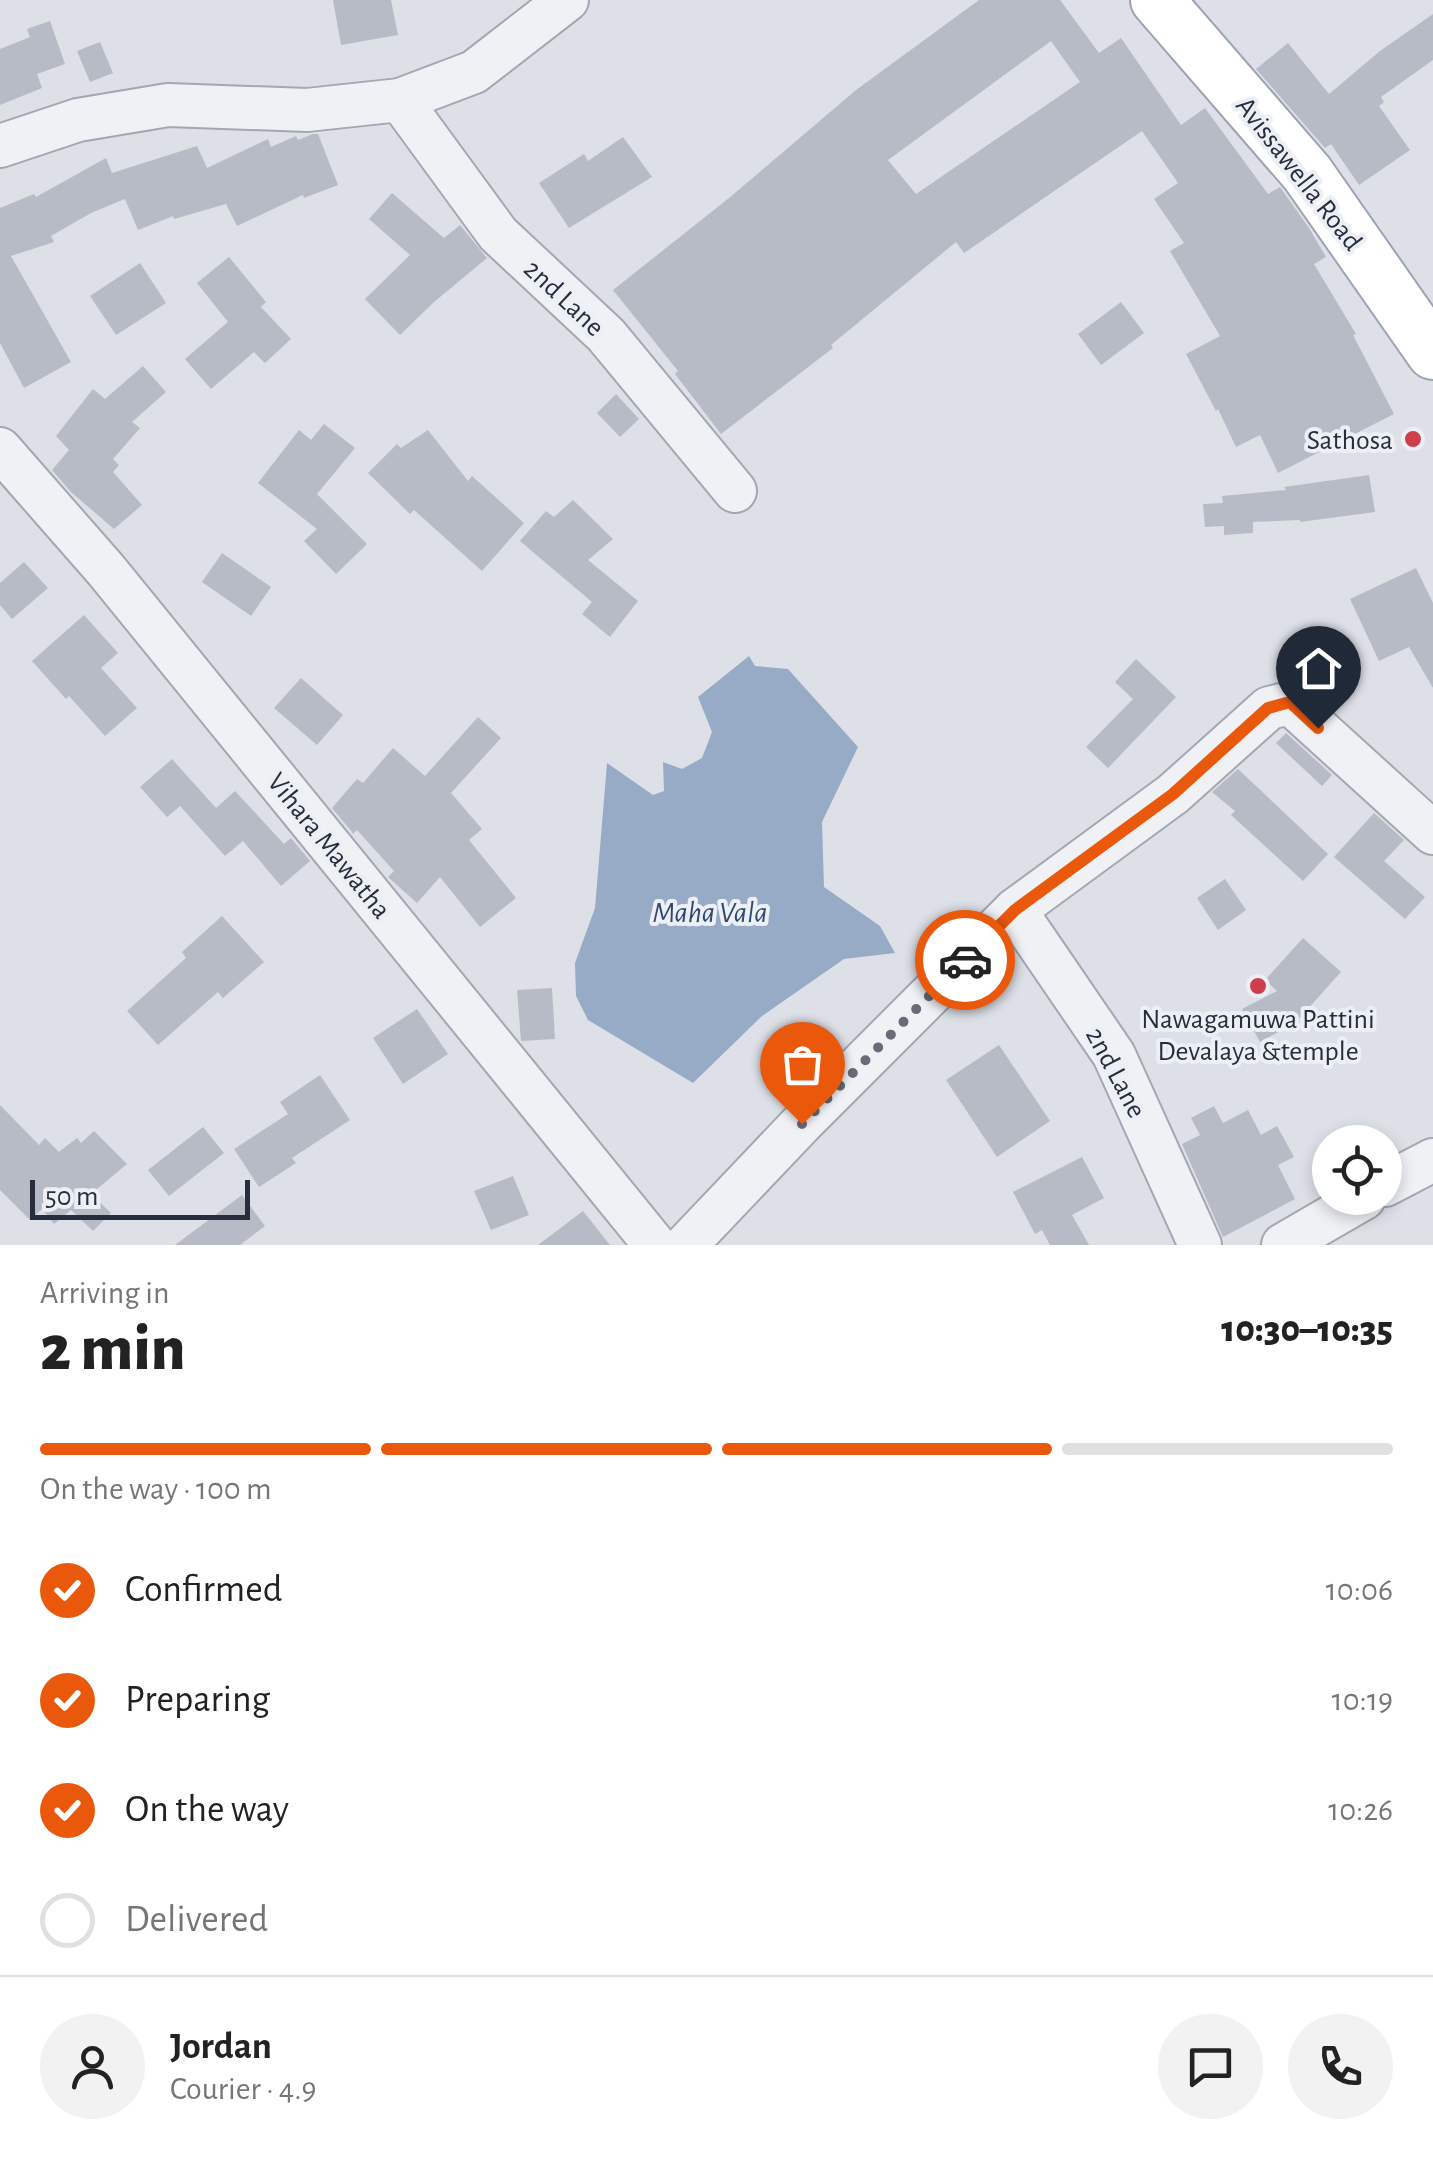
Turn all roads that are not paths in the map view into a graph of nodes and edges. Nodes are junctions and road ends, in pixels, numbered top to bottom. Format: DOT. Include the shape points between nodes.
graph roads {
  1 [pos="568,0"];
  2 [pos="1157,0"];
  3 [pos="400,100"];
  4 [pos="0,146"];
  5 [pos="1433,353"];
  6 [pos="0,449"];
  7 [pos="735,491"];
  8 [pos="1433,833"];
  9 [pos="1015,910"];
  10 [pos="1433,1160"];
  11 [pos="1402,1177"];
  12 [pos="1335,1215"];
  13 [pos="654,1245"];
  14 [pos="686,1245"];
  15 [pos="1200,1245"];
  16 [pos="1283,1245"];
  1 -- 3 [label="street" via="474,72"];
  2 -- 5 [label="main road, Avissawella Road" via="1307,173"];
  3 -- 4 [label="street" via="307,110 168,104 78,120"];
  3 -- 7 [label="street, 2nd Lane" via="498,234 606,335"];
  6 -- 13 [label="street, Vihara Mawatha" via="106,570"];
  8 -- 9 [label="street" via="1290,702 1268,708 1173,794"];
  9 -- 14 [label="street"];
  9 -- 15 [label="street, 2nd Lane" via="1114,1056"];
  10 -- 11 [label="street"];
  12 -- 16 [label="street"];
}
